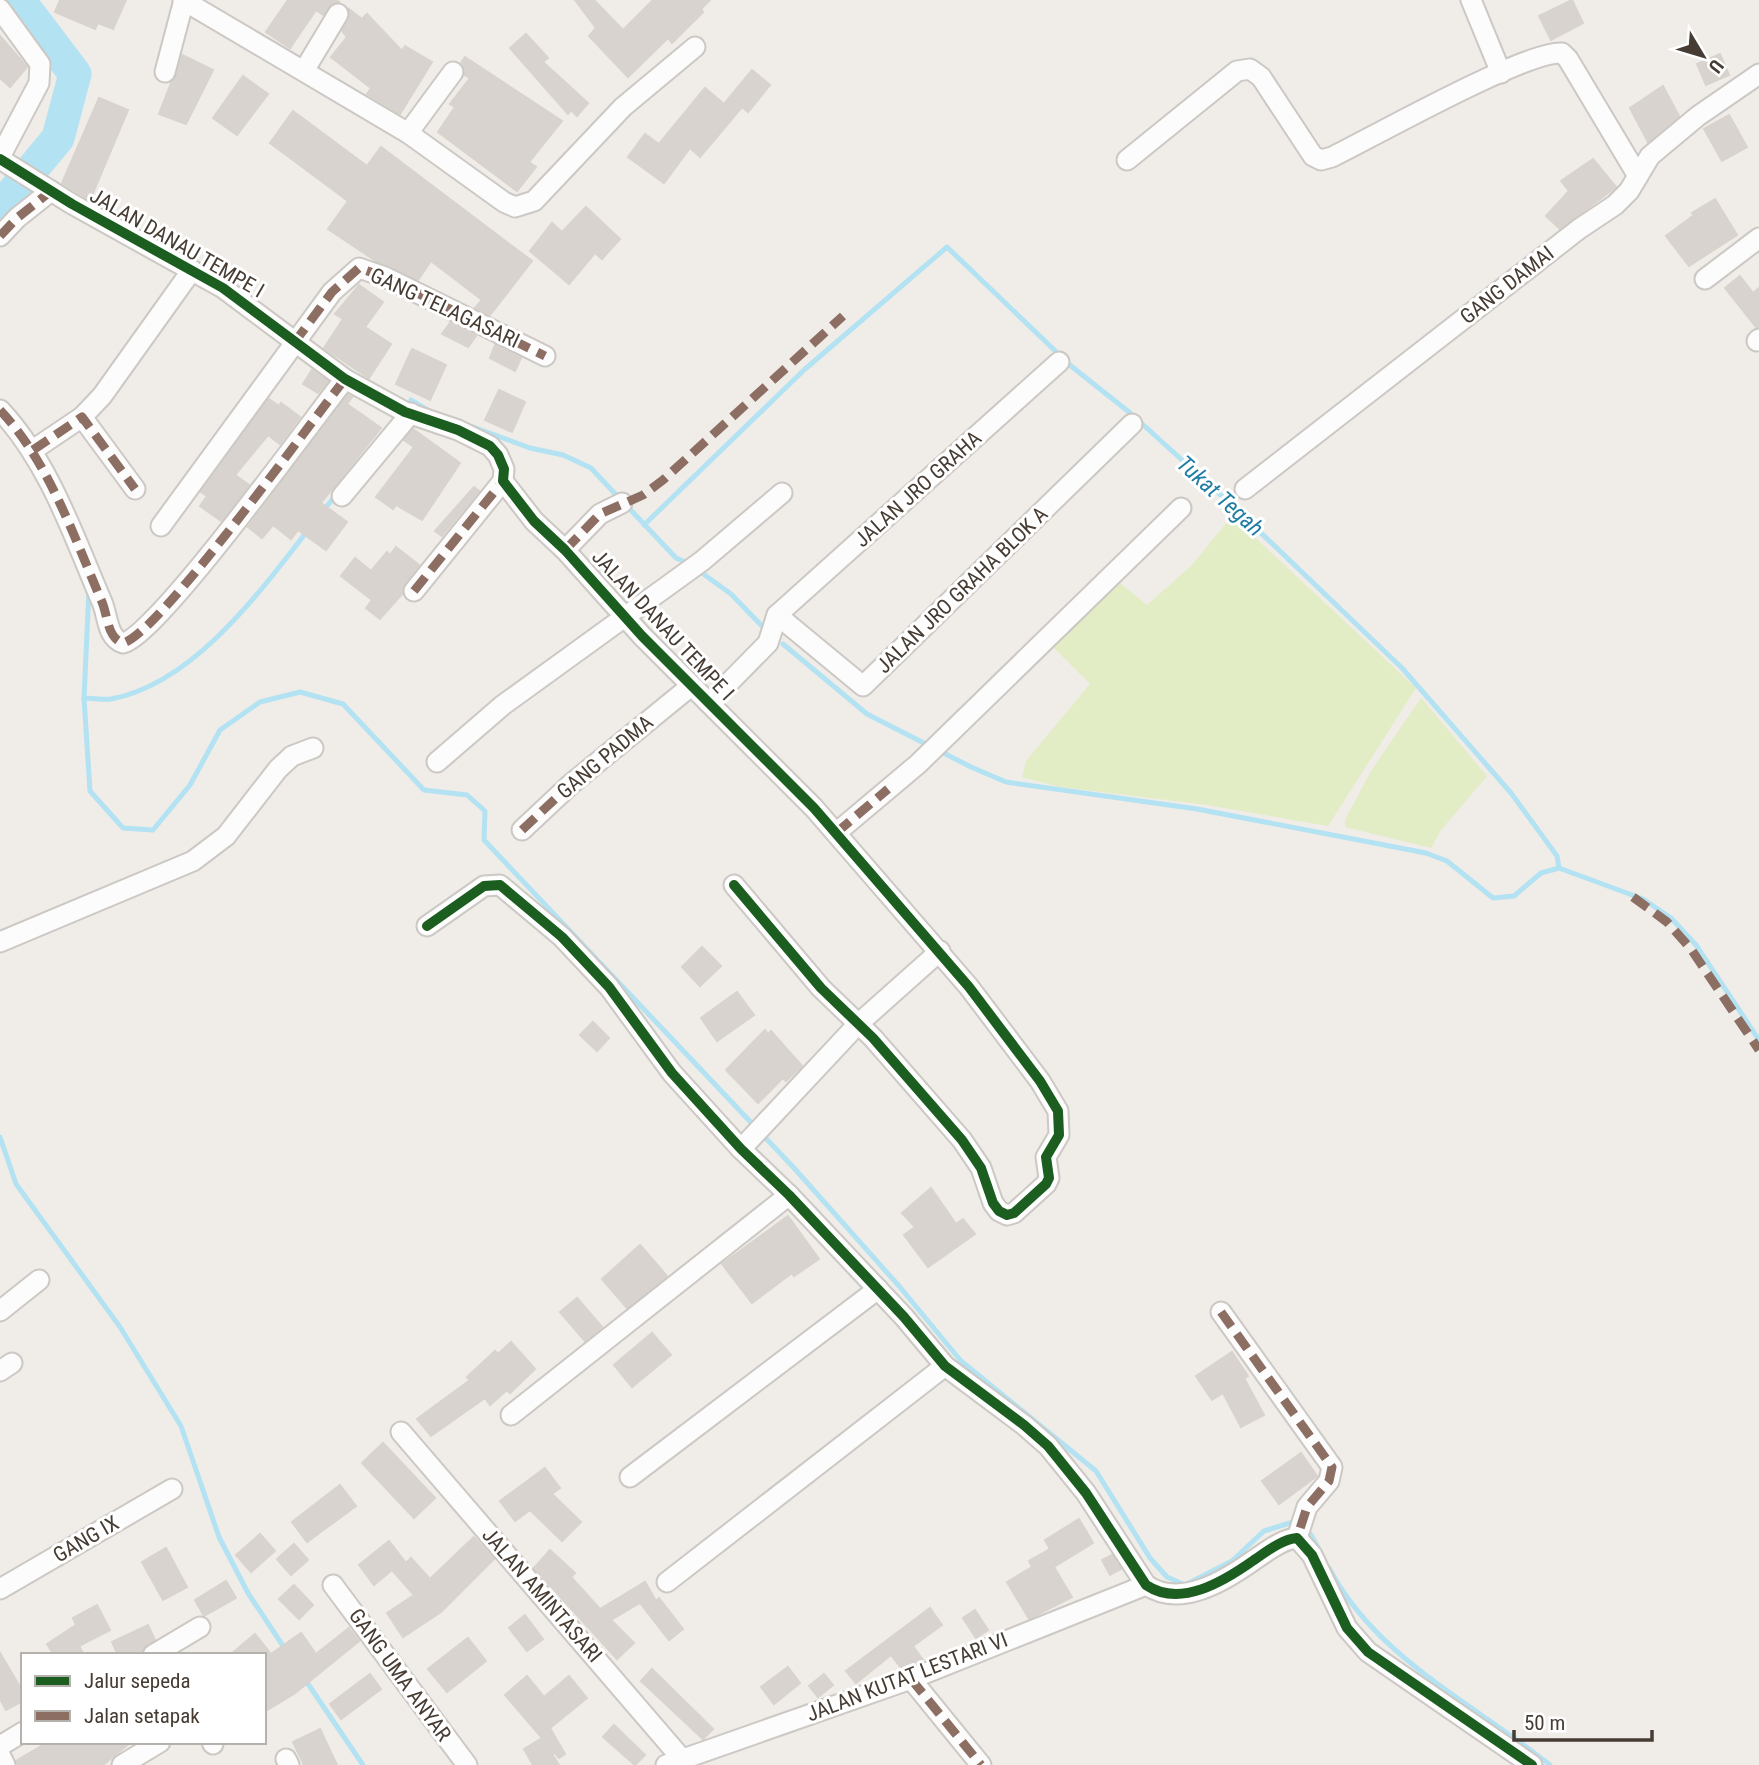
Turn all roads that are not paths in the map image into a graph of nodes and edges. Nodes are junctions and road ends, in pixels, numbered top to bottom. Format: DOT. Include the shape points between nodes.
graph roads {
  1 [pos="184,0"];
  2 [pos="1471,0"];
  3 [pos="0,9"];
  4 [pos="338,14"];
  5 [pos="695,47"];
  6 [pos="305,69"];
  7 [pos="165,72"];
  8 [pos="453,72"];
  9 [pos="1501,73"];
  10 [pos="1759,74"];
  11 [pos="408,133"];
  12 [pos="1127,160"];
  13 [pos="5,162"];
  14 [pos="1638,176"];
  15 [pos="49,190"];
  16 [pos="0,236"];
  17 [pos="1759,238"];
  18 [pos="192,270"];
  19 [pos="1705,279"];
  20 [pos="294,344"];
  21 [pos="545,356"];
  22 [pos="1059,362"];
  23 [pos="345,379"];
  24 [pos="0,410"];
  25 [pos="411,413"];
  26 [pos="82,417"];
  27 [pos="1132,424"];
  28 [pos="33,450"];
  29 [pos="503,481"];
  30 [pos="135,489"];
  31 [pos="1245,489"];
  32 [pos="782,493"];
  33 [pos="342,496"];
  34 [pos="622,503"];
  35 [pos="1181,508"];
  36 [pos="161,526"];
  37 [pos="565,550"];
  38 [pos="414,591"];
  39 [pos="777,615"];
  40 [pos="624,616"];
  41 [pos="691,686"];
  42 [pos="709,703"];
  43 [pos="313,748"];
  44 [pos="437,762"];
  45 [pos="522,830"];
  46 [pos="836,833"];
  47 [pos="734,885"];
  48 [pos="427,926"];
  49 [pos="0,942"];
  50 [pos="940,951"];
  51 [pos="858,1024"];
  52 [pos="745,1145"];
  53 [pos="789,1195"];
  54 [pos="39,1280"];
  55 [pos="878,1289"];
  56 [pos="0,1311"];
  57 [pos="1221,1312"];
  58 [pos="945,1366"];
  59 [pos="511,1415"];
  60 [pos="401,1432"];
  61 [pos="631,1477"];
  62 [pos="172,1489"];
  63 [pos="1298,1534"];
  64 [pos="667,1582"];
  65 [pos="334,1585"];
  66 [pos="1146,1585"];
  67 [pos="0,1589"];
  68 [pos="200,1627"];
  69 [pos="156,1653"];
  70 [pos="911,1679"];
  71 [pos="21,1733"];
  72 [pos="157,1744"];
  73 [pos="0,1746"];
  74 [pos="0,1755"];
  75 [pos="688,1761"];
  76 [pos="5,1765"];
  77 [pos="122,1765"];
  78 [pos="467,1765"];
  79 [pos="981,1765"];
  80 [pos="1532,1765"];
  1 -- 6 [label="street"];
  1 -- 7 [label="street"];
  2 -- 9 [label="street"];
  3 -- 13 [label="street" via="40,64 39,83"];
  4 -- 6 [label="street"];
  5 -- 11 [label="street" via="623,107 547,190 524,206 504,202"];
  6 -- 11 [label="street"];
  8 -- 11 [label="street"];
  9 -- 12 [label="street" via="1321,160 1313,156 1261,77 1250,69 1237,71"];
  9 -- 14 [label="street" via="1552,52 1562,53"];
  10 -- 14 [label="street, GANG DAMAI" via="1664,144"];
  13 -- 15 [label="street, JALAN DANAU TEMPE I"];
  14 -- 31 [label="street, GANG DAMAI" via="1615,205"];
  15 -- 16 [label="street"];
  15 -- 18 [label="street, JALAN DANAU TEMPE I"];
  17 -- 19 [label="street"];
  18 -- 20 [label="street, JALAN DANAU TEMPE I" via="266,318"];
  18 -- 26 [label="street" via="129,361"];
  20 -- 21 [label="street, GANG TELAGASARI" via="332,292 359,268 385,276"];
  20 -- 23 [label="street, JALAN DANAU TEMPE I"];
  20 -- 36 [label="street"];
  22 -- 39 [label="street, JALAN JRO GRAHA"];
  23 -- 25 [label="street, JALAN DANAU TEMPE I"];
  23 -- 28 [label="street" via="215,548 150,625 127,643 113,635"];
  24 -- 28 [label="street"];
  25 -- 29 [label="street, JALAN DANAU TEMPE I" via="489,446 504,469"];
  25 -- 33 [label="street"];
  26 -- 28 [label="street"];
  26 -- 30 [label="street"];
  27 -- 39 [label="street, JALAN JRO GRAHA BLOK A" via="863,686"];
  29 -- 37 [label="street, JALAN DANAU TEMPE I" via="534,522"];
  29 -- 38 [label="street"];
  32 -- 40 [label="street" via="678,580"];
  34 -- 37 [label="street" via="600,514"];
  35 -- 46 [label="street" via="918,764"];
  37 -- 40 [label="street, JALAN DANAU TEMPE I"];
  39 -- 42 [label="street" via="768,643"];
  40 -- 41 [label="street, JALAN DANAU TEMPE I"];
  40 -- 44 [label="street" via="503,705"];
  41 -- 42 [label="street, JALAN DANAU TEMPE I"];
  41 -- 45 [label="street, GANG PADMA"];
  42 -- 46 [label="street, JALAN DANAU TEMPE I"];
  43 -- 49 [label="street" via="292,756 278,769 226,836 193,861"];
  46 -- 50 [label="street, JALAN DANAU TEMPE I"];
  47 -- 51 [label="street" via="821,988"];
  48 -- 52 [label="street" via="484,886 500,885 562,937 609,987 672,1073"];
  50 -- 51 [label="street"];
  50 -- 51 [label="street, JALAN DANAU TEMPE I" via="1058,1111 1059,1135 1046,1157 1049,1178 1014,1213 1007,1215 993,1203 975,1156"];
  51 -- 52 [label="street"];
  52 -- 53 [label="street"];
  53 -- 55 [label="street"];
  53 -- 59 [label="street"];
  54 -- 56 [label="street"];
  55 -- 58 [label="street"];
  55 -- 61 [label="street"];
  57 -- 63 [label="street" via="1332,1467 1329,1481 1307,1507"];
  58 -- 64 [label="street"];
  58 -- 66 [label="street" via="1048,1446 1086,1493"];
  60 -- 75 [label="street, JALAN AMINTASARI"];
  62 -- 67 [label="street, GANG IX"];
  63 -- 66 [label="street" via="1213,1584 1180,1596 1160,1594"];
  63 -- 80 [label="street" via="1347,1628 1368,1652"];
  65 -- 78 [label="street, GANG UMA ANYAR"];
  66 -- 70 [label="street, JALAN KUTAT LESTARI VI"];
  68 -- 69 [label="street"];
  70 -- 75 [label="street, JALAN KUTAT LESTARI VI"];
  70 -- 79 [label="street"];
  71 -- 73 [label="street"];
  72 -- 77 [label="street"];
  74 -- 76 [label="street"];
}
